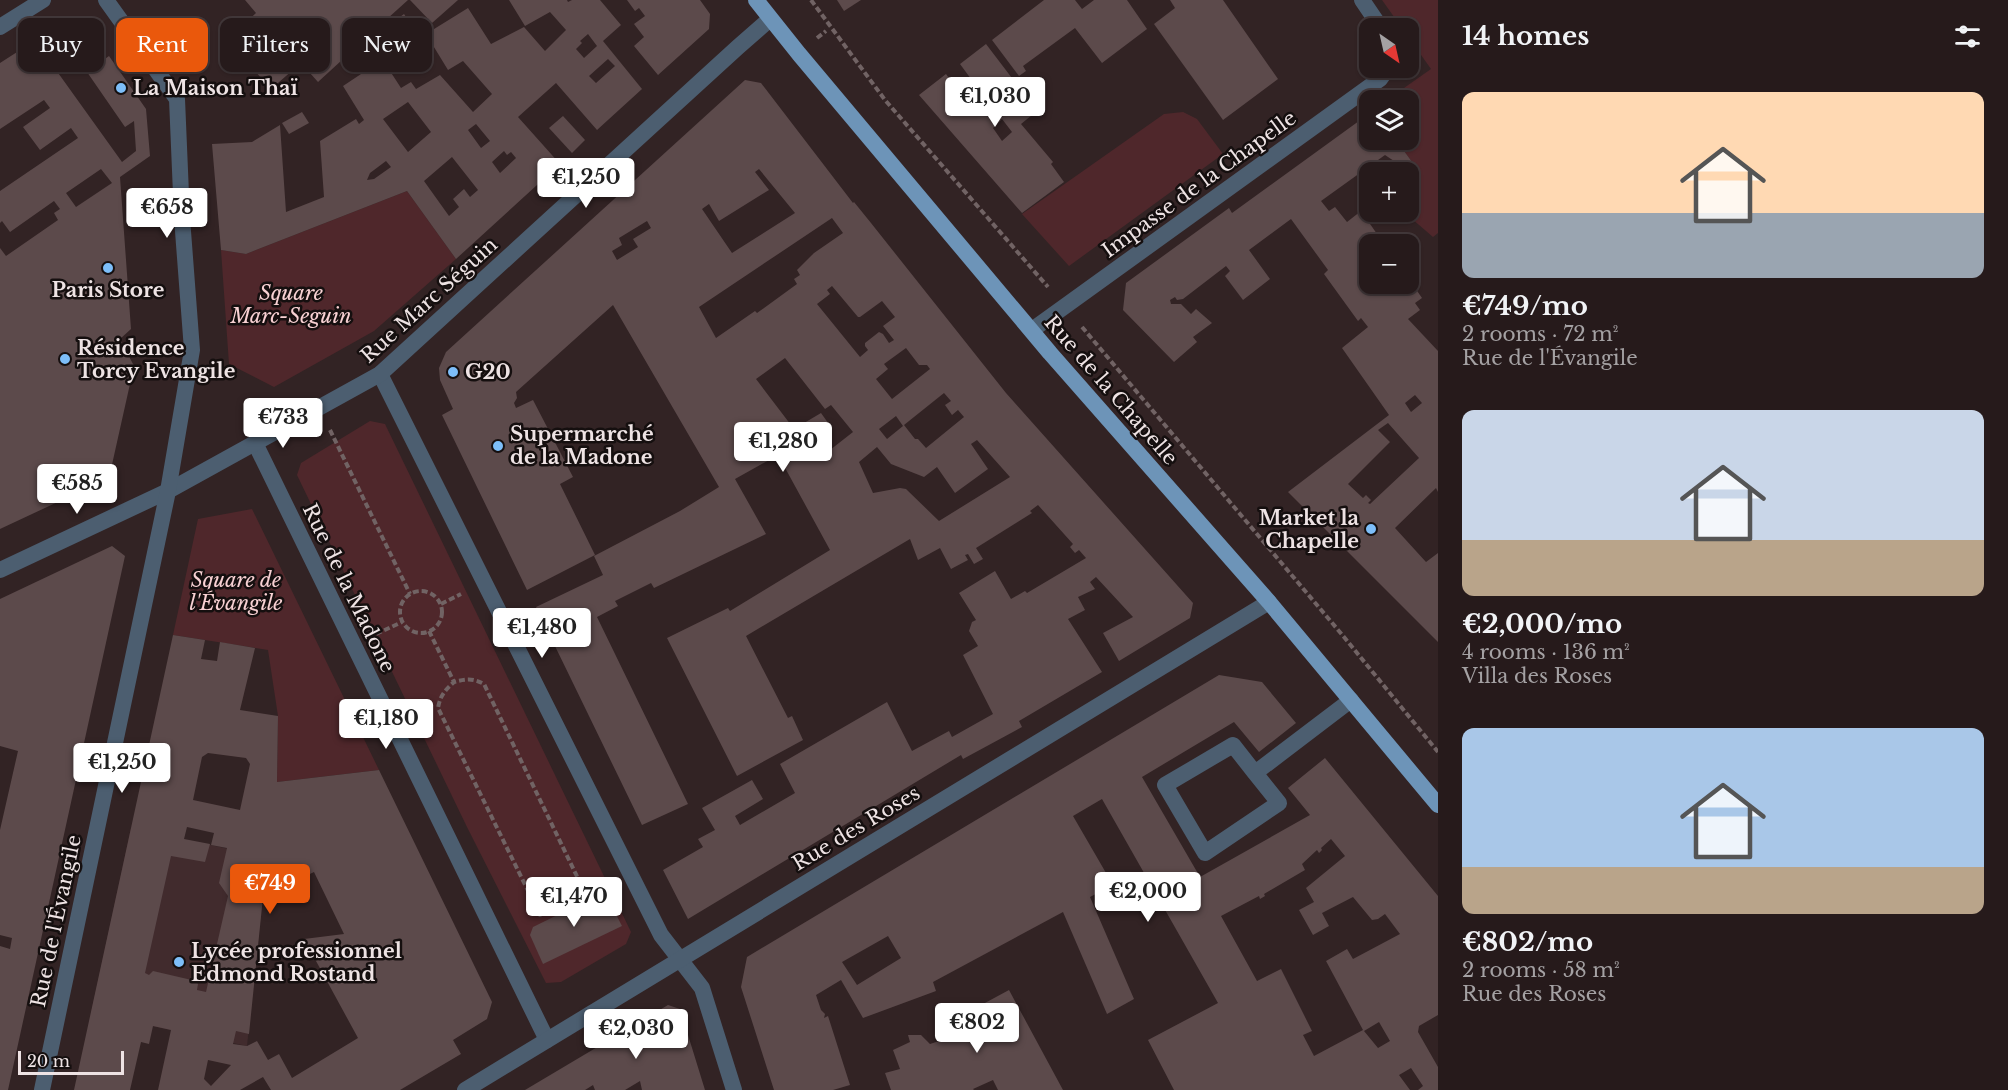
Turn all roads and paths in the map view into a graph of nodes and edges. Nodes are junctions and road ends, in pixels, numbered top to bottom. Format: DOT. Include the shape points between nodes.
graph roads {
  1 [pos="43,0"];
  2 [pos="106,0"];
  3 [pos="756,0"];
  4 [pos="811,0"];
  5 [pos="1362,0"];
  6 [pos="1374,18"];
  7 [pos="770,19"];
  8 [pos="0,27"];
  9 [pos="1381,78"];
  10 [pos="1065,307"];
  11 [pos="1032,330"];
  12 [pos="380,374"];
  13 [pos="327,423"];
  14 [pos="256,445"];
  15 [pos="168,491"];
  16 [pos="0,570"];
  17 [pos="410,594"];
  18 [pos="1269,602"];
  19 [pos="429,632"];
  20 [pos="454,682"];
  21 [pos="1351,700"];
  22 [pos="1438,752"];
  23 [pos="1256,773"];
  24 [pos="1438,805"];
  25 [pos="679,960"];
  26 [pos="547,1040"];
  27 [pos="42,1090"];
  28 [pos="465,1090"];
  29 [pos="734,1090"];
  1 -- 8 [label="street"];
  2 -- 15 [label="street, Rue de l'Évangile" via="177,99 192,350"];
  3 -- 7 [label="main road, Rue de la Chapelle"];
  4 -- 10 [label="path, Rue de la Chapelle" via="885,100"];
  5 -- 6 [label="street"];
  7 -- 11 [label="main road, Rue de la Chapelle"];
  7 -- 12 [label="street, Rue Marc Séguin"];
  9 -- 10 [label="street, Impasse de la Chapelle"];
  10 -- 11 [label="street, Impasse de la Chapelle"];
  10 -- 22 [label="path, Rue de la Chapelle"];
  11 -- 18 [label="main road, Rue de la Chapelle"];
  12 -- 14 [label="street, Rue Marc Séguin"];
  12 -- 25 [label="street" via="661,935"];
  13 -- 17 [label="path"];
  14 -- 15 [label="street, Rue Marc Séguin"];
  14 -- 26 [label="street, Rue de la Madone"];
  15 -- 16 [label="street, Rue Marc Séguin"];
  15 -- 27 [label="street, Rue de l'Évangile"];
  17 -- 19 [label="path" via="400,606 402,622 414,632"];
  17 -- 19 [label="path" via="431,593 441,604 441,620"];
  18 -- 21 [label="main road, Rue de la Chapelle"];
  18 -- 25 [label="street, Rue des Roses"];
  19 -- 20 [label="path"];
  20 -- 20 [label="path" via="440,698 438,708 540,915 585,893 484,684 465,679"];
  21 -- 23 [label="street"];
  21 -- 24 [label="main road, Rue de la Chapelle"];
  23 -- 23 [label="street" via="1233,745 1165,785 1205,853 1279,803"];
  25 -- 26 [label="street, Rue des Roses"];
  25 -- 29 [label="street" via="702,988"];
  26 -- 28 [label="street, Rue des Roses"];
}
